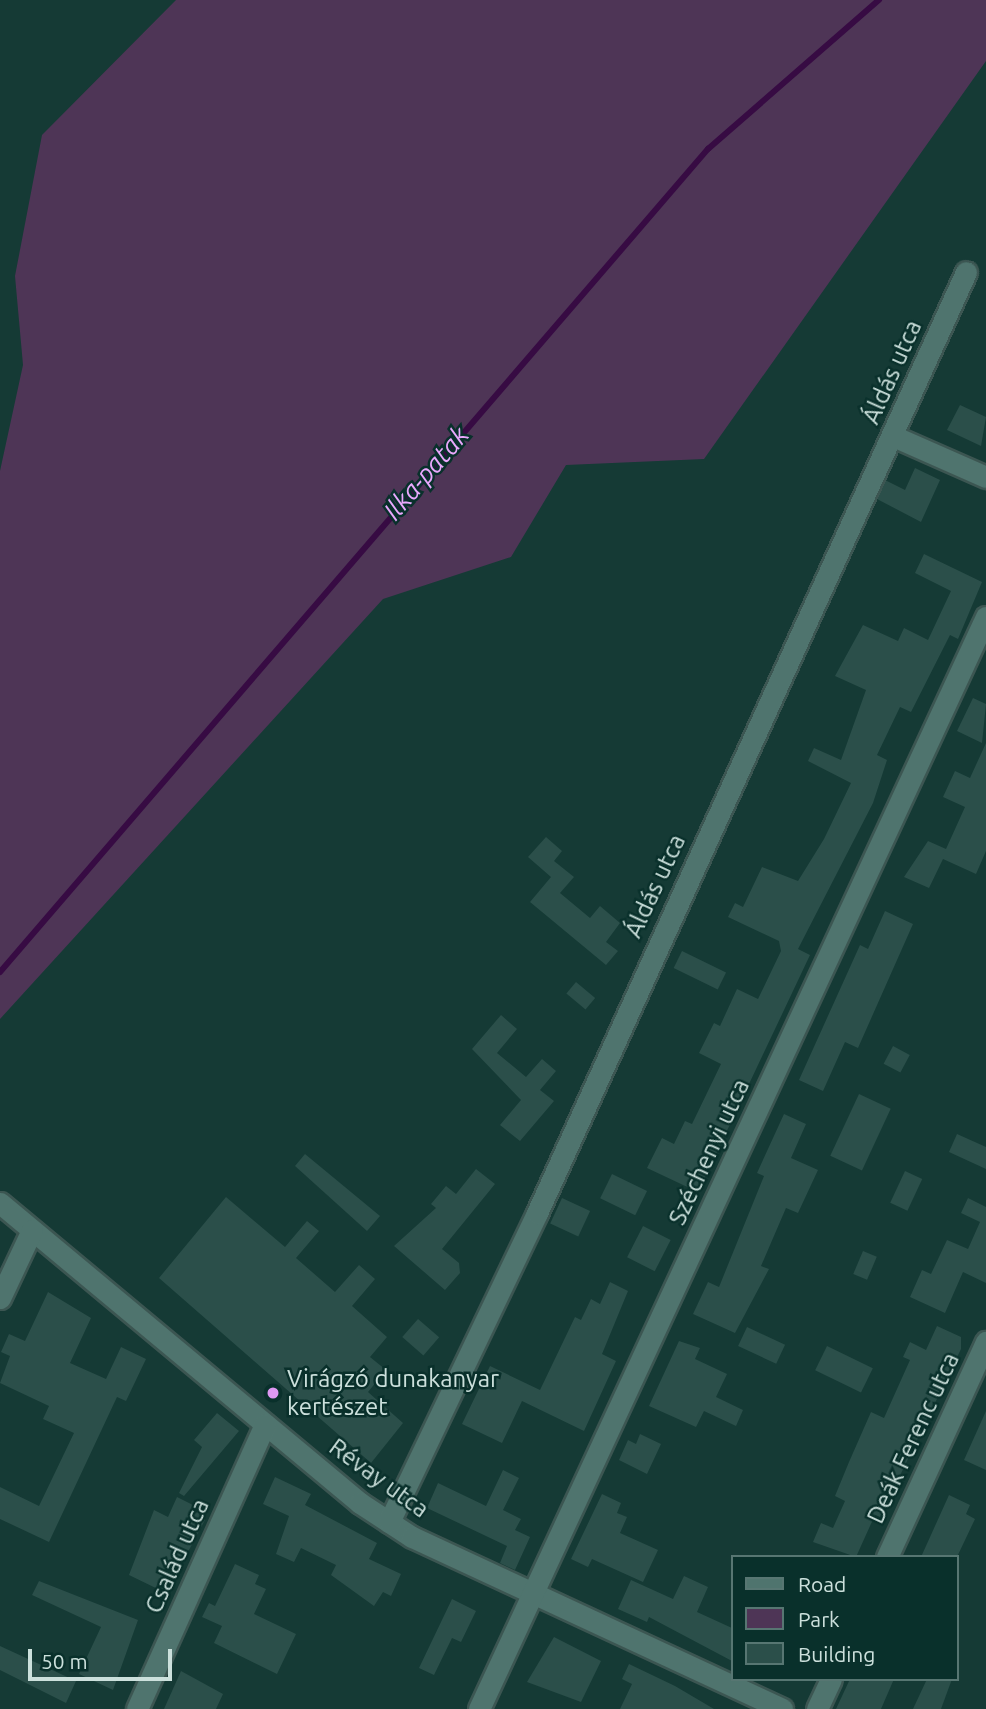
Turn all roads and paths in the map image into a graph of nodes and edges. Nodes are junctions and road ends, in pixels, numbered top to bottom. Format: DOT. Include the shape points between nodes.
graph roads {
  1 [pos="966,272"];
  2 [pos="893,436"];
  3 [pos="986,477"];
  4 [pos="986,617"];
  5 [pos="0,1203"];
  6 [pos="32,1230"];
  7 [pos="0,1298"];
  8 [pos="986,1342"];
  9 [pos="265,1424"];
  10 [pos="389,1522"];
  11 [pos="888,1555"];
  12 [pos="534,1592"];
  13 [pos="830,1681"];
  14 [pos="137,1709"];
  15 [pos="480,1709"];
  16 [pos="782,1709"];
  17 [pos="817,1709"];
  1 -- 2 [label="street, Áldás utca"];
  2 -- 3 [label="street"];
  2 -- 10 [label="street, Áldás utca"];
  4 -- 12 [label="street, Széchenyi utca"];
  5 -- 6 [label="street, Révay utca"];
  6 -- 7 [label="street"];
  6 -- 9 [label="street, Révay utca"];
  8 -- 11 [label="street, Deák Ferenc utca"];
  9 -- 10 [label="street, Révay utca"];
  9 -- 14 [label="street, Család utca"];
  10 -- 12 [label="street, Révay utca"];
  12 -- 15 [label="street, Széchenyi utca"];
  12 -- 16 [label="street, Révay utca"];
  13 -- 17 [label="street"];
}
